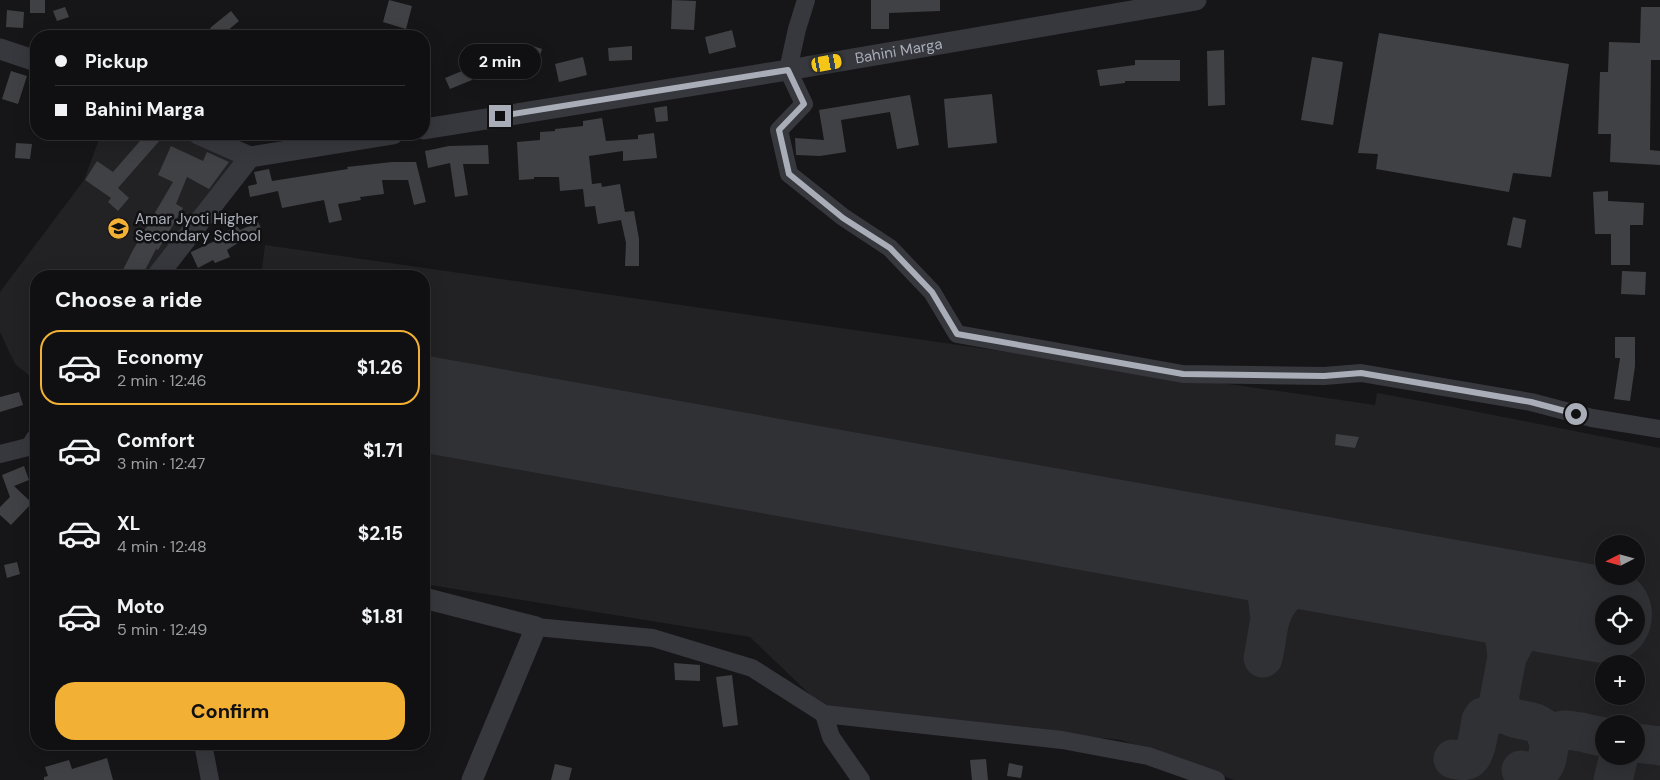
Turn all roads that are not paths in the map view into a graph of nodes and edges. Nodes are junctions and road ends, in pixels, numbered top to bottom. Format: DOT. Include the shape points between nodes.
graph roads {
  1 [pos="806,0"];
  2 [pos="1196,0"];
  3 [pos="0,49"];
  4 [pos="30,59"];
  5 [pos="788,70"];
  6 [pos="430,128"];
  7 [pos="212,140"];
  8 [pos="356,140"];
  9 [pos="250,157"];
  10 [pos="162,270"];
  11 [pos="1660,430"];
  12 [pos="30,445"];
  13 [pos="0,454"];
  14 [pos="430,600"];
  15 [pos="536,627"];
  16 [pos="824,714"];
  17 [pos="203,750"];
  18 [pos="210,780"];
  19 [pos="472,780"];
  20 [pos="861,780"];
  21 [pos="1216,780"];
  1 -- 5 [label="street"];
  2 -- 5 [label="street, Bahini Marga"];
  3 -- 4 [label="street"];
  5 -- 6 [label="street, Bahini Marga"];
  5 -- 11 [label="street" via="804,104 779,130 789,174 843,218 890,248 932,292 957,334 1183,374 1324,376 1361,373 1531,402 1592,418"];
  7 -- 9 [label="street"];
  8 -- 9 [label="street"];
  9 -- 10 [label="street"];
  12 -- 13 [label="street"];
  14 -- 15 [label="street"];
  15 -- 16 [label="street" via="653,638 752,668"];
  15 -- 19 [label="street"];
  16 -- 20 [label="street" via="831,738"];
  16 -- 21 [label="street" via="1062,740 1148,756"];
  17 -- 18 [label="street"];
}
